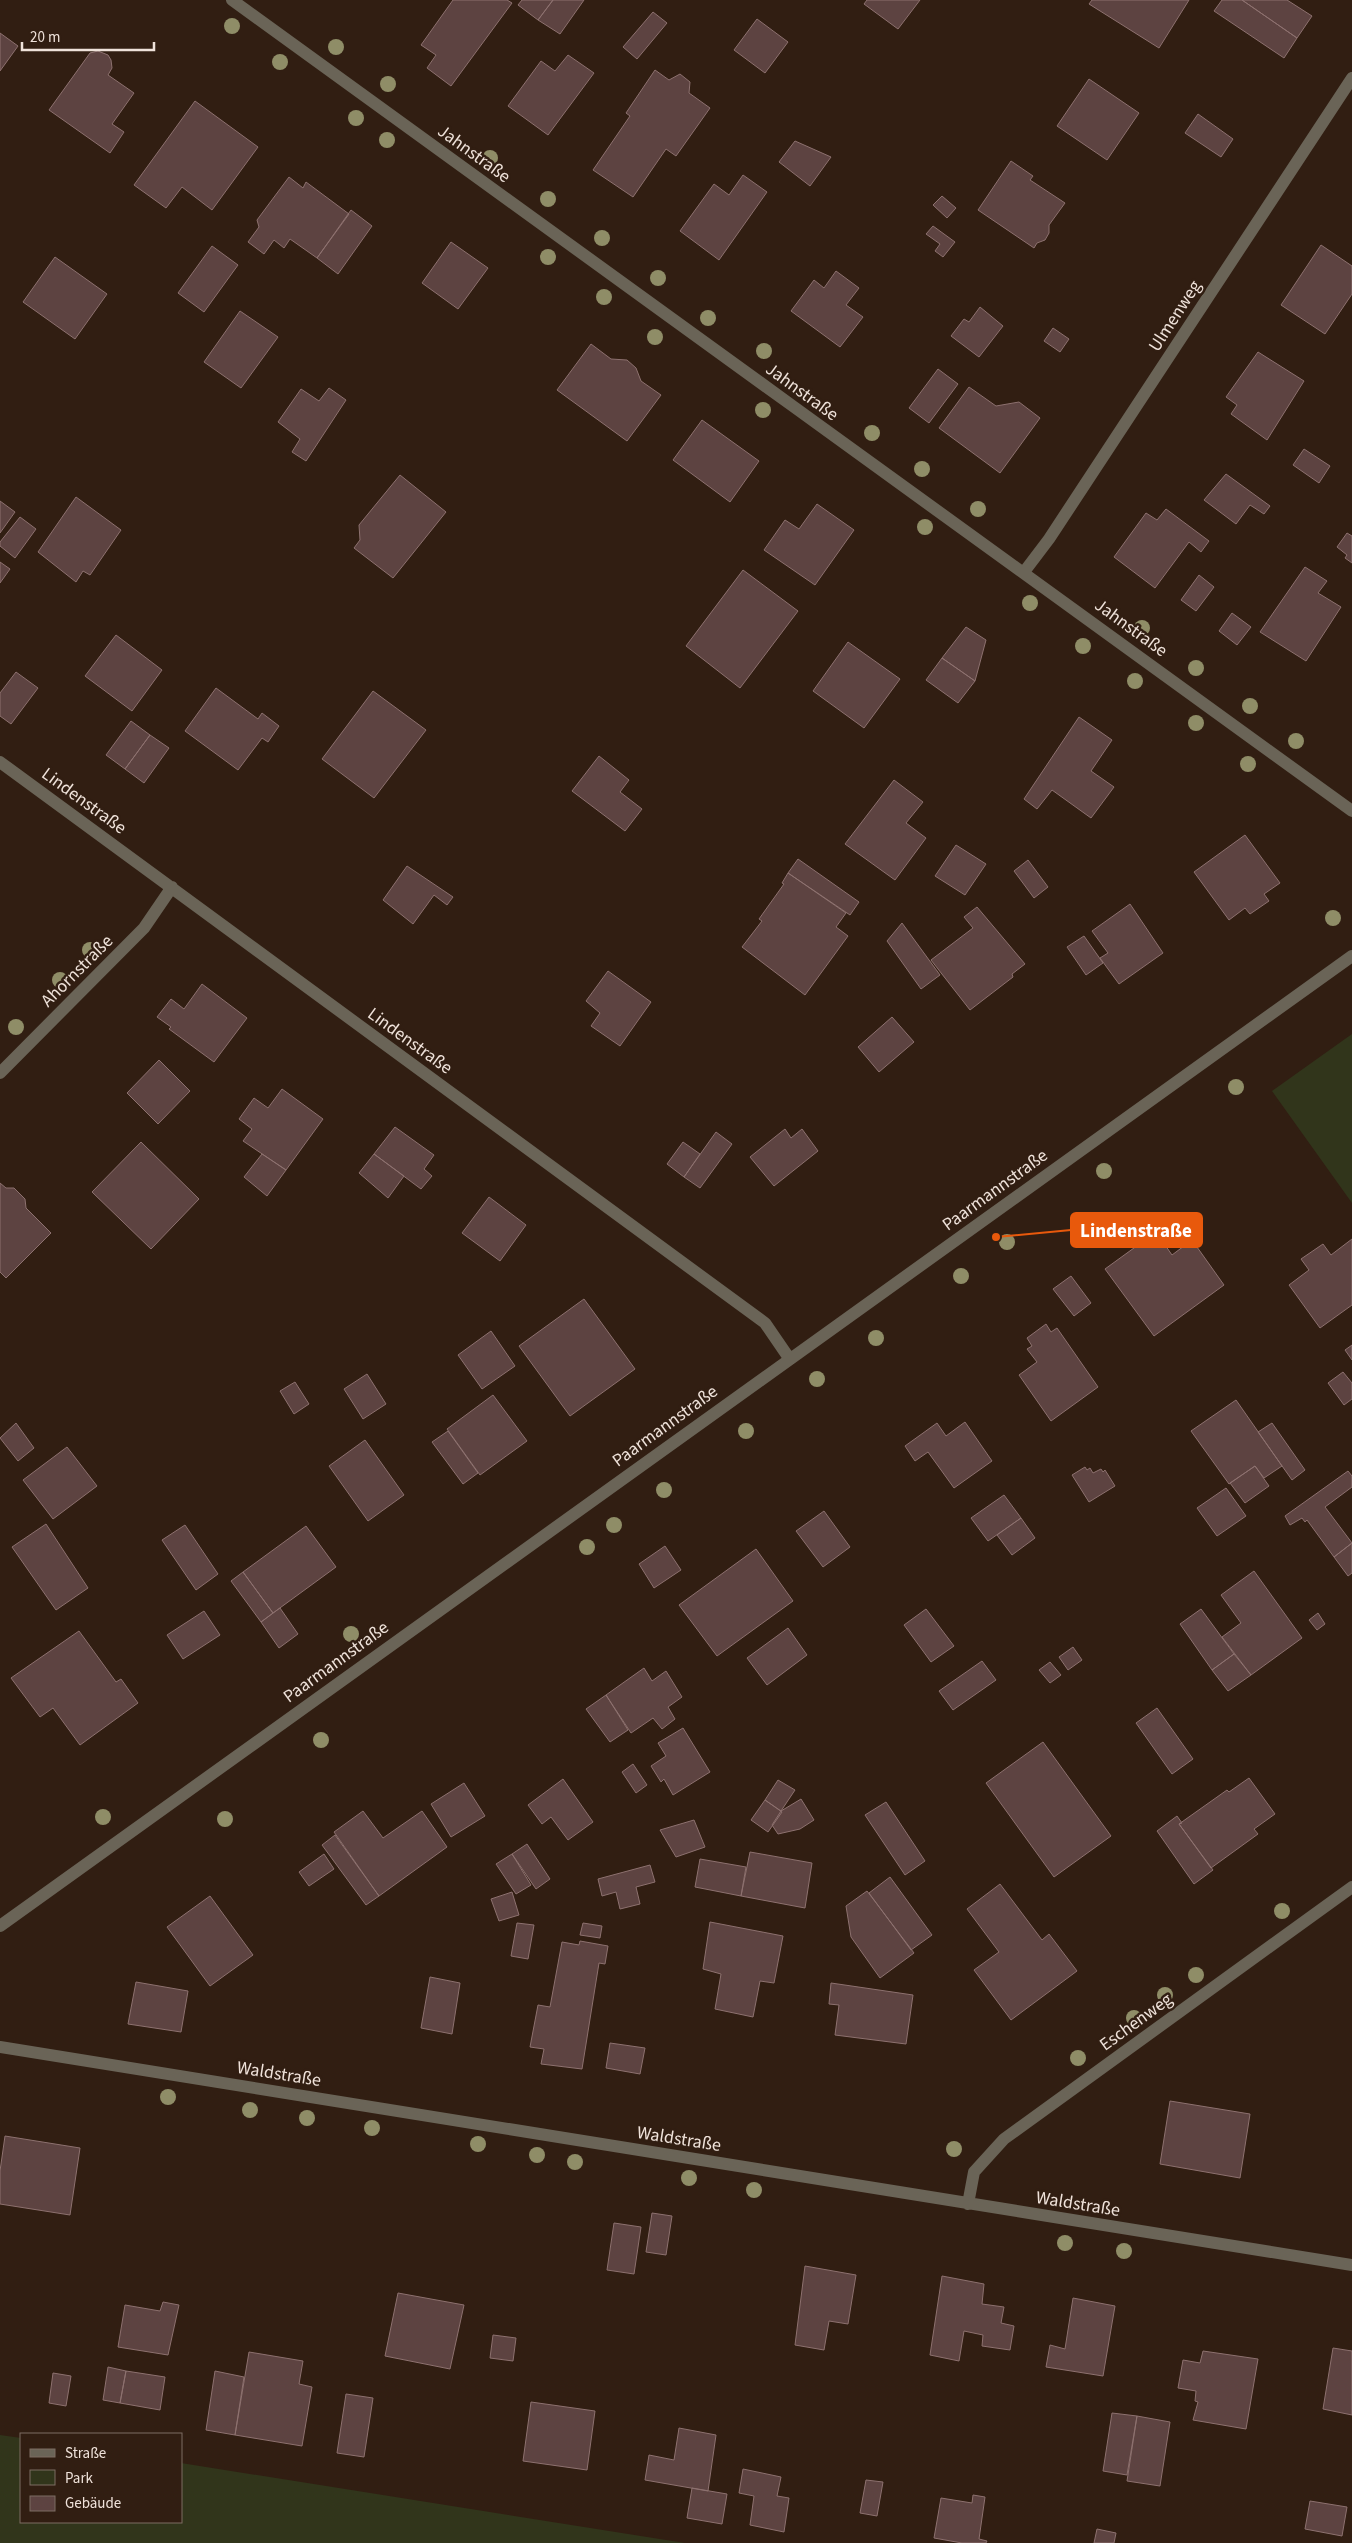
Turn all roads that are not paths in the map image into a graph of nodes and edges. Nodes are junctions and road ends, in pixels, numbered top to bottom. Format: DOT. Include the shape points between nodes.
graph roads {
  1 [pos="232,0"];
  2 [pos="1352,78"];
  3 [pos="1024,572"];
  4 [pos="0,762"];
  5 [pos="1352,811"];
  6 [pos="172,888"];
  7 [pos="1352,956"];
  8 [pos="0,1073"];
  9 [pos="789,1358"];
  10 [pos="1352,1887"];
  11 [pos="0,1926"];
  12 [pos="0,2047"];
  13 [pos="968,2204"];
  14 [pos="1352,2265"];
  1 -- 3 [label="street, Jahnstraße"];
  2 -- 3 [label="street, Ulmenweg"];
  3 -- 5 [label="street, Jahnstraße"];
  4 -- 6 [label="street, Lindenstraße"];
  6 -- 8 [label="street, Ahornstraße" via="144,928"];
  6 -- 9 [label="street, Lindenstraße" via="765,1324"];
  7 -- 9 [label="street, Paarmannstraße"];
  9 -- 11 [label="street, Paarmannstraße"];
  10 -- 13 [label="street, Eschenweg" via="1004,2139 974,2172"];
  12 -- 13 [label="street, Waldstraße"];
  13 -- 14 [label="street, Waldstraße"];
}
